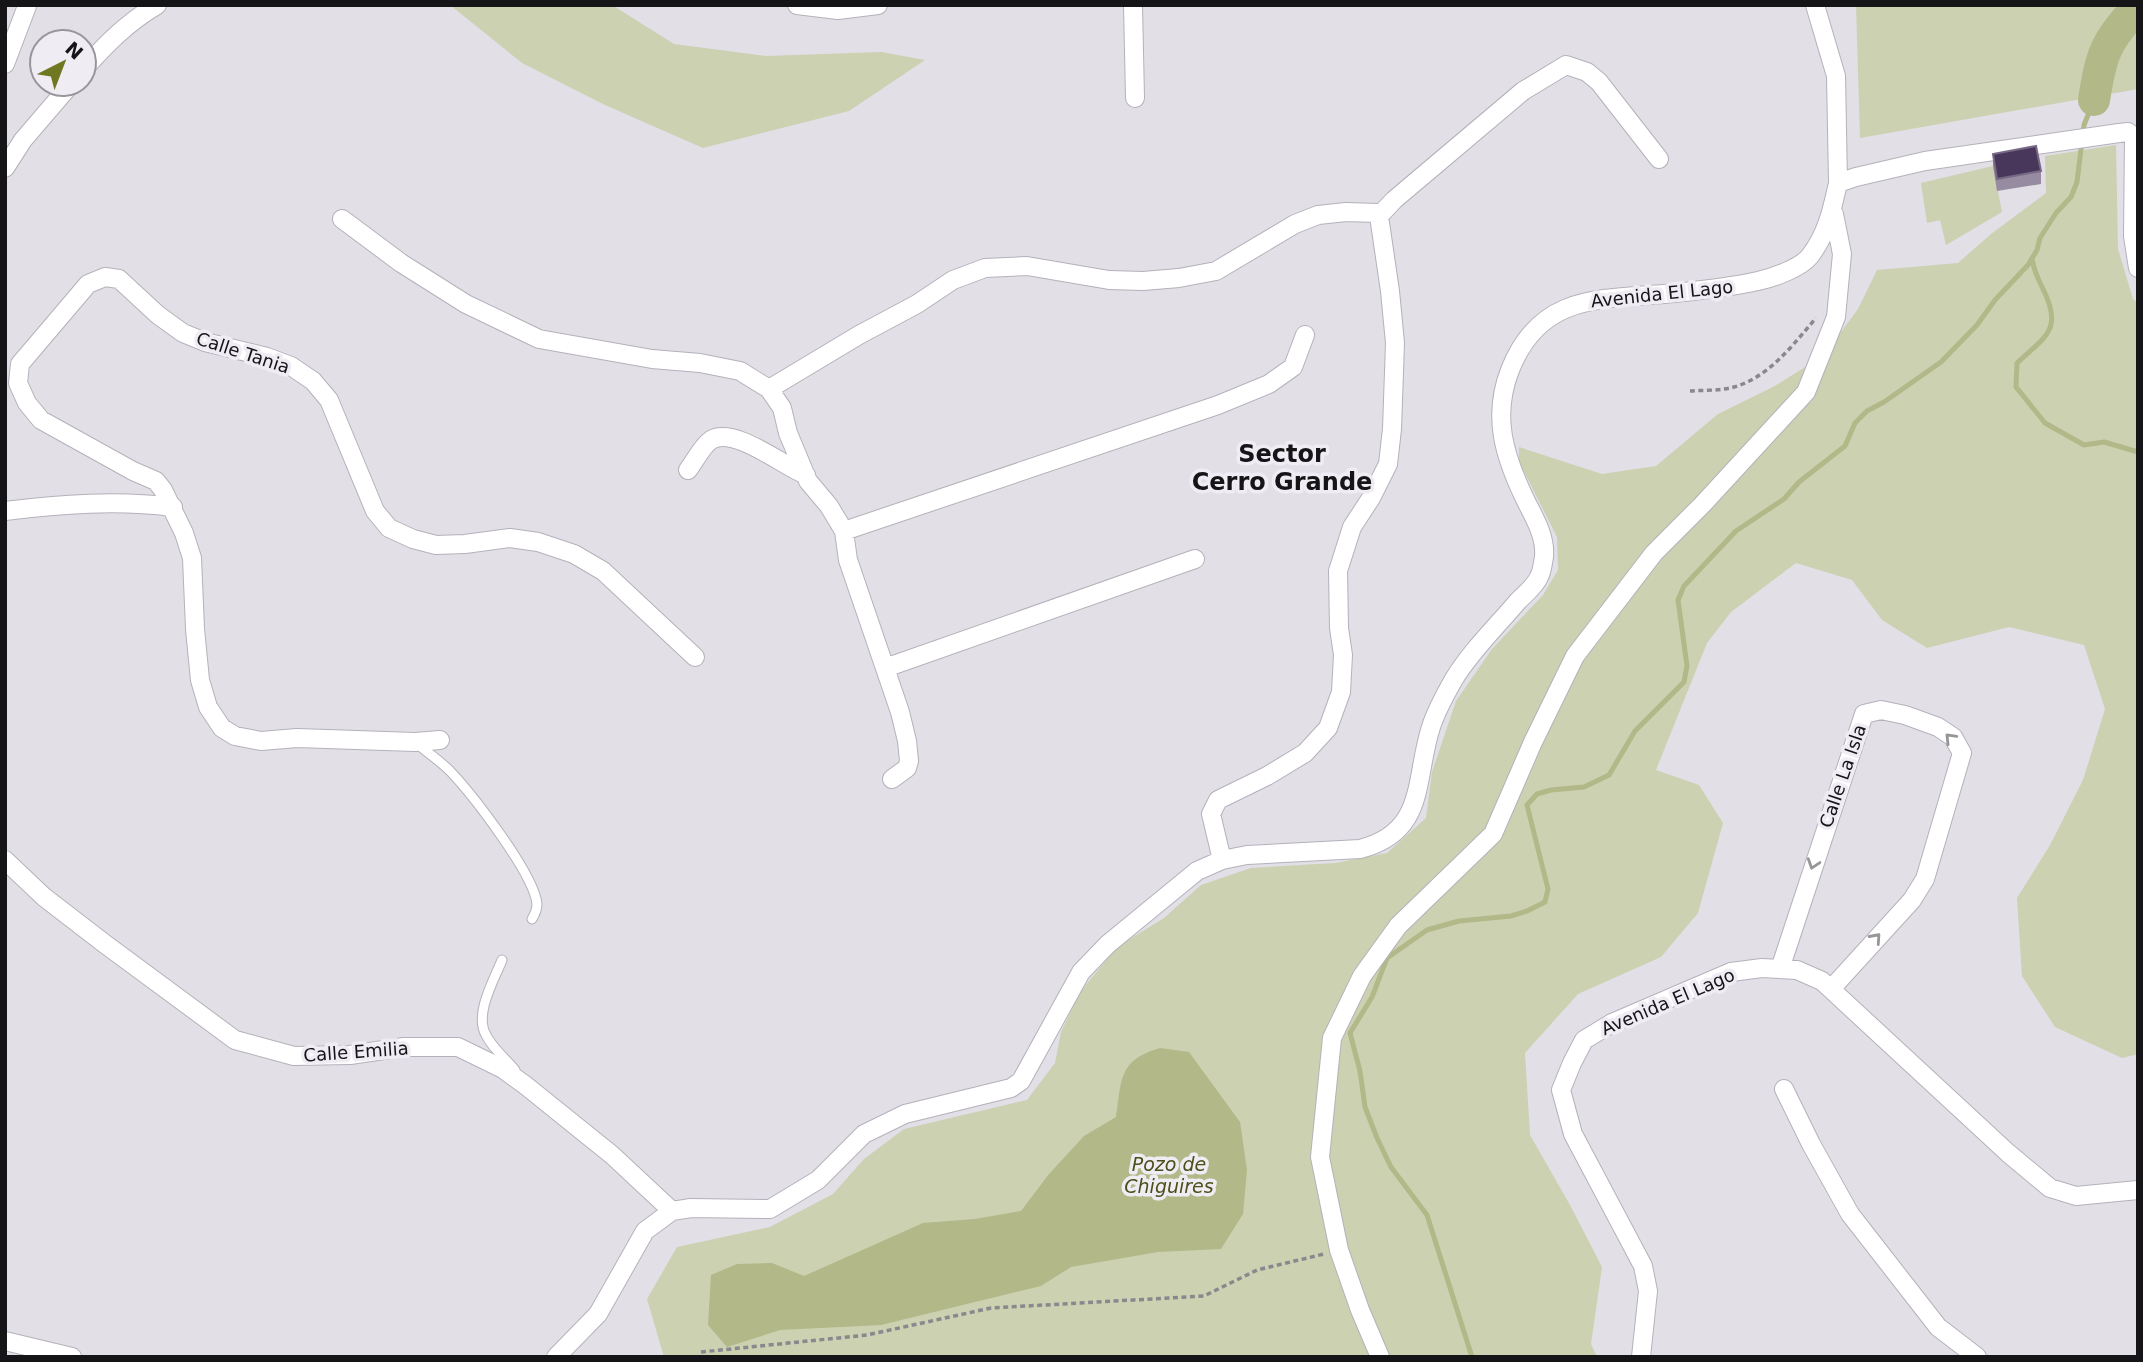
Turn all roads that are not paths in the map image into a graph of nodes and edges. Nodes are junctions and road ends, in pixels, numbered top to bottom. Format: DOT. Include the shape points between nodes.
graph roads {
  1 [pos="158,5"];
  2 [pos="797,5"];
  3 [pos="878,5"];
  4 [pos="1133,5"];
  5 [pos="1815,5"];
  6 [pos="27,6"];
  7 [pos="98,53"];
  8 [pos="5,64"];
  9 [pos="59,98"];
  10 [pos="1135,98"];
  11 [pos="1659,159"];
  12 [pos="5,168"];
  13 [pos="1838,183"];
  14 [pos="1832,207"];
  15 [pos="1379,216"];
  16 [pos="342,219"];
  17 [pos="2138,268"];
  18 [pos="1305,335"];
  19 [pos="12,380"];
  20 [pos="769,389"];
  21 [pos="688,470"];
  22 [pos="806,475"];
  23 [pos="173,507"];
  24 [pos="5,511"];
  25 [pos="844,531"];
  26 [pos="1195,559"];
  27 [pos="695,657"];
  28 [pos="885,668"];
  29 [pos="440,740"];
  30 [pos="415,742"];
  31 [pos="892,779"];
  32 [pos="5,860"];
  33 [pos="1222,860"];
  34 [pos="532,919"];
  35 [pos="502,960"];
  36 [pos="1780,969"];
  37 [pos="1831,989"];
  38 [pos="524,1085"];
  39 [pos="1784,1089"];
  40 [pos="2138,1190"];
  41 [pos="672,1211"];
  42 [pos="5,1341"];
  43 [pos="72,1357"];
  44 [pos="556,1357"];
  45 [pos="1380,1357"];
  46 [pos="1641,1357"];
  47 [pos="1977,1357"];
  1 -- 7 [label="street" via="138,16"];
  2 -- 3 [label="street" via="838,10"];
  4 -- 10 [label="street"];
  5 -- 13 [label="street, Avenida El Lago" via="1836,76"];
  6 -- 8 [label="street"];
  9 -- 12 [label="street"];
  11 -- 15 [label="street" via="1599,82 1566,65 1523,91"];
  13 -- 14 [label="street, Avenida El Lago"];
  13 -- 17 [label="street" via="1925,161 2128,132 2134,137 2133,236"];
  14 -- 33 [label="street, Avenida El Lago" via="1826,231 1808,259 1773,278 1726,288 1612,296 1572,306 1542,321 1522,345 1509,372 1501,434 1539,526 1544,554 1539,578 1455,678 1431,726 1414,807 1400,829 1377,845"];
  14 -- 45 [label="street" via="1842,254 1836,317 1806,392 1654,553 1575,656 1493,834 1398,926 1362,976 1332,1038 1320,1157 1339,1250"];
  15 -- 20 [label="street" via="1318,215 1216,271 1179,278 1109,280 1027,266 985,268 953,280"];
  15 -- 33 [label="street" via="1395,343 1392,429 1388,464 1352,527 1338,571 1342,692 1328,728 1305,753 1218,800 1211,814"];
  16 -- 20 [label="street" via="466,304 539,339 740,371"];
  18 -- 25 [label="street" via="1293,367 1269,384"];
  19 -- 23 [label="street, Calle Tania" via="41,420 156,481"];
  19 -- 27 [label="street, Calle Tania" via="20,364 88,284 105,277 118,279 183,332 291,366 313,381 329,400 375,510 389,528 436,545 510,538 575,554 603,570"];
  20 -- 22 [label="street" via="782,408"];
  21 -- 22 [label="street" via="708,442 726,437 743,441"];
  22 -- 25 [label="street"];
  23 -- 24 [label="street" via="83,503"];
  23 -- 30 [label="street, Calle Tania" via="192,558 200,680 208,707 222,728 261,741"];
  25 -- 28 [label="street" via="848,560"];
  26 -- 28 [label="street"];
  28 -- 31 [label="street" via="900,712 909,761"];
  29 -- 30 [label="street, Calle Tania"];
  30 -- 34 [label="lane" via="449,770 486,814 534,893 537,907"];
  32 -- 38 [label="street, Calle Emilia" via="44,897 236,1040 294,1056 458,1047"];
  33 -- 41 [label="street, Avenida El Lago" via="1197,872 1155,905 1081,972 1021,1081 1011,1088 905,1114 864,1134 818,1180 770,1209"];
  35 -- 38 [label="lane" via="482,1022 485,1034"];
  36 -- 37 [label="street, Avenida El Lago" via="1797,970"];
  37 -- 36 [label="street, Calle La Isla, one-way" via="1926,879 1962,754 1953,737 1938,727 1881,710 1864,714"];
  36 -- 46 [label="street, Avenida El Lago" via="1731,972 1612,1023 1584,1040 1561,1090 1573,1134 1643,1266 1648,1291"];
  37 -- 40 [label="street, Avenida El Lago" via="2050,1188 2076,1196"];
  38 -- 41 [label="street, Calle Emilia" via="612,1155"];
  39 -- 47 [label="street" via="1850,1214 1938,1326"];
  41 -- 44 [label="street" via="645,1231 598,1314"];
  42 -- 43 [label="street"];
}
